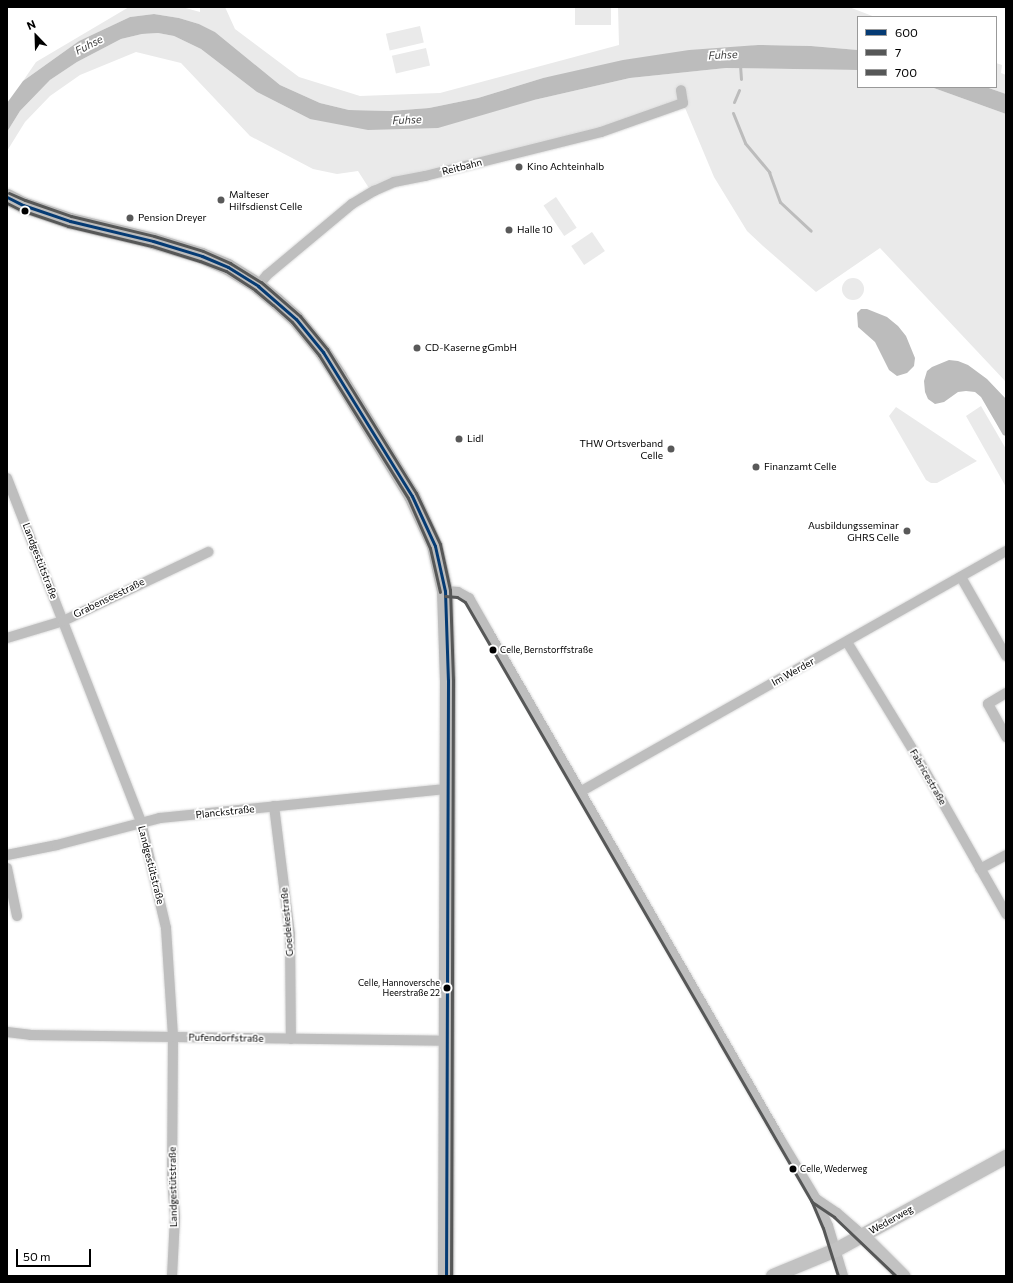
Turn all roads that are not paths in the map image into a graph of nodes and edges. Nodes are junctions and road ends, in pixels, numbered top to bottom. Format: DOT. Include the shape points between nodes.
graph roads {
  1 [pos="681,90"];
  2 [pos="7,196"];
  3 [pos="258,286"];
  4 [pos="7,478"];
  5 [pos="208,552"];
  6 [pos="1006,552"];
  7 [pos="961,578"];
  8 [pos="446,591"];
  9 [pos="63,621"];
  10 [pos="7,638"];
  11 [pos="847,642"];
  12 [pos="1006,656"];
  13 [pos="1006,694"];
  14 [pos="1006,737"];
  15 [pos="446,789"];
  16 [pos="580,792"];
  17 [pos="274,806"];
  18 [pos="141,822"];
  19 [pos="7,855"];
  20 [pos="1006,855"];
  21 [pos="7,868"];
  22 [pos="980,870"];
  23 [pos="1006,914"];
  24 [pos="17,916"];
  25 [pos="7,1032"];
  26 [pos="173,1037"];
  27 [pos="291,1039"];
  28 [pos="446,1041"];
  29 [pos="1006,1157"];
  30 [pos="816,1199"];
  31 [pos="863,1236"];
  32 [pos="836,1250"];
  33 [pos="172,1276"];
  34 [pos="446,1276"];
  35 [pos="773,1276"];
  36 [pos="843,1276"];
  37 [pos="903,1276"];
  1 -- 3 [label="street, Reitbahn" via="683,103 601,132 394,182 374,190 352,204 267,274"];
  2 -- 3 [label="main road" via="23,205 70,222 153,241 202,256 228,267"];
  3 -- 8 [label="main road" via="296,319 322,352 366,420 418,508 436,546"];
  4 -- 9 [label="street, Landgestütstraße"];
  5 -- 9 [label="street, Grabenseestraße"];
  6 -- 7 [label="street, Im Werder"];
  7 -- 11 [label="street, Im Werder"];
  7 -- 12 [label="street"];
  8 -- 15 [label="main road"];
  8 -- 16 [label="street" via="458,592 469,598"];
  9 -- 10 [label="street, Grabenseestraße"];
  9 -- 18 [label="street, Landgestütstraße"];
  11 -- 16 [label="street, Im Werder"];
  11 -- 22 [label="street, Fabricestraße"];
  13 -- 14 [label="street" via="988,704"];
  15 -- 17 [label="street, Planckstraße"];
  15 -- 28 [label="main road"];
  16 -- 30 [label="street"];
  17 -- 18 [label="street, Planckstraße"];
  17 -- 27 [label="street, Goedekestraße" via="290,934"];
  18 -- 19 [label="street, Planckstraße" via="57,845"];
  18 -- 26 [label="street, Landgestütstraße" via="166,928"];
  20 -- 22 [label="street"];
  21 -- 24 [label="street"];
  22 -- 23 [label="street, Fabricestraße"];
  25 -- 26 [label="street, Pufendorfstraße" via="30,1035"];
  26 -- 27 [label="street, Pufendorfstraße"];
  26 -- 33 [label="street, Landgestütstraße" via="172,1177 175,1217"];
  27 -- 28 [label="street, Pufendorfstraße"];
  28 -- 34 [label="main road"];
  29 -- 31 [label="main road, Wederweg"];
  30 -- 31 [label="street"];
  30 -- 32 [label="street"];
  31 -- 32 [label="main road, Wederweg"];
  31 -- 37 [label="main road"];
  32 -- 35 [label="main road, Wederweg"];
  32 -- 36 [label="street"];
}
